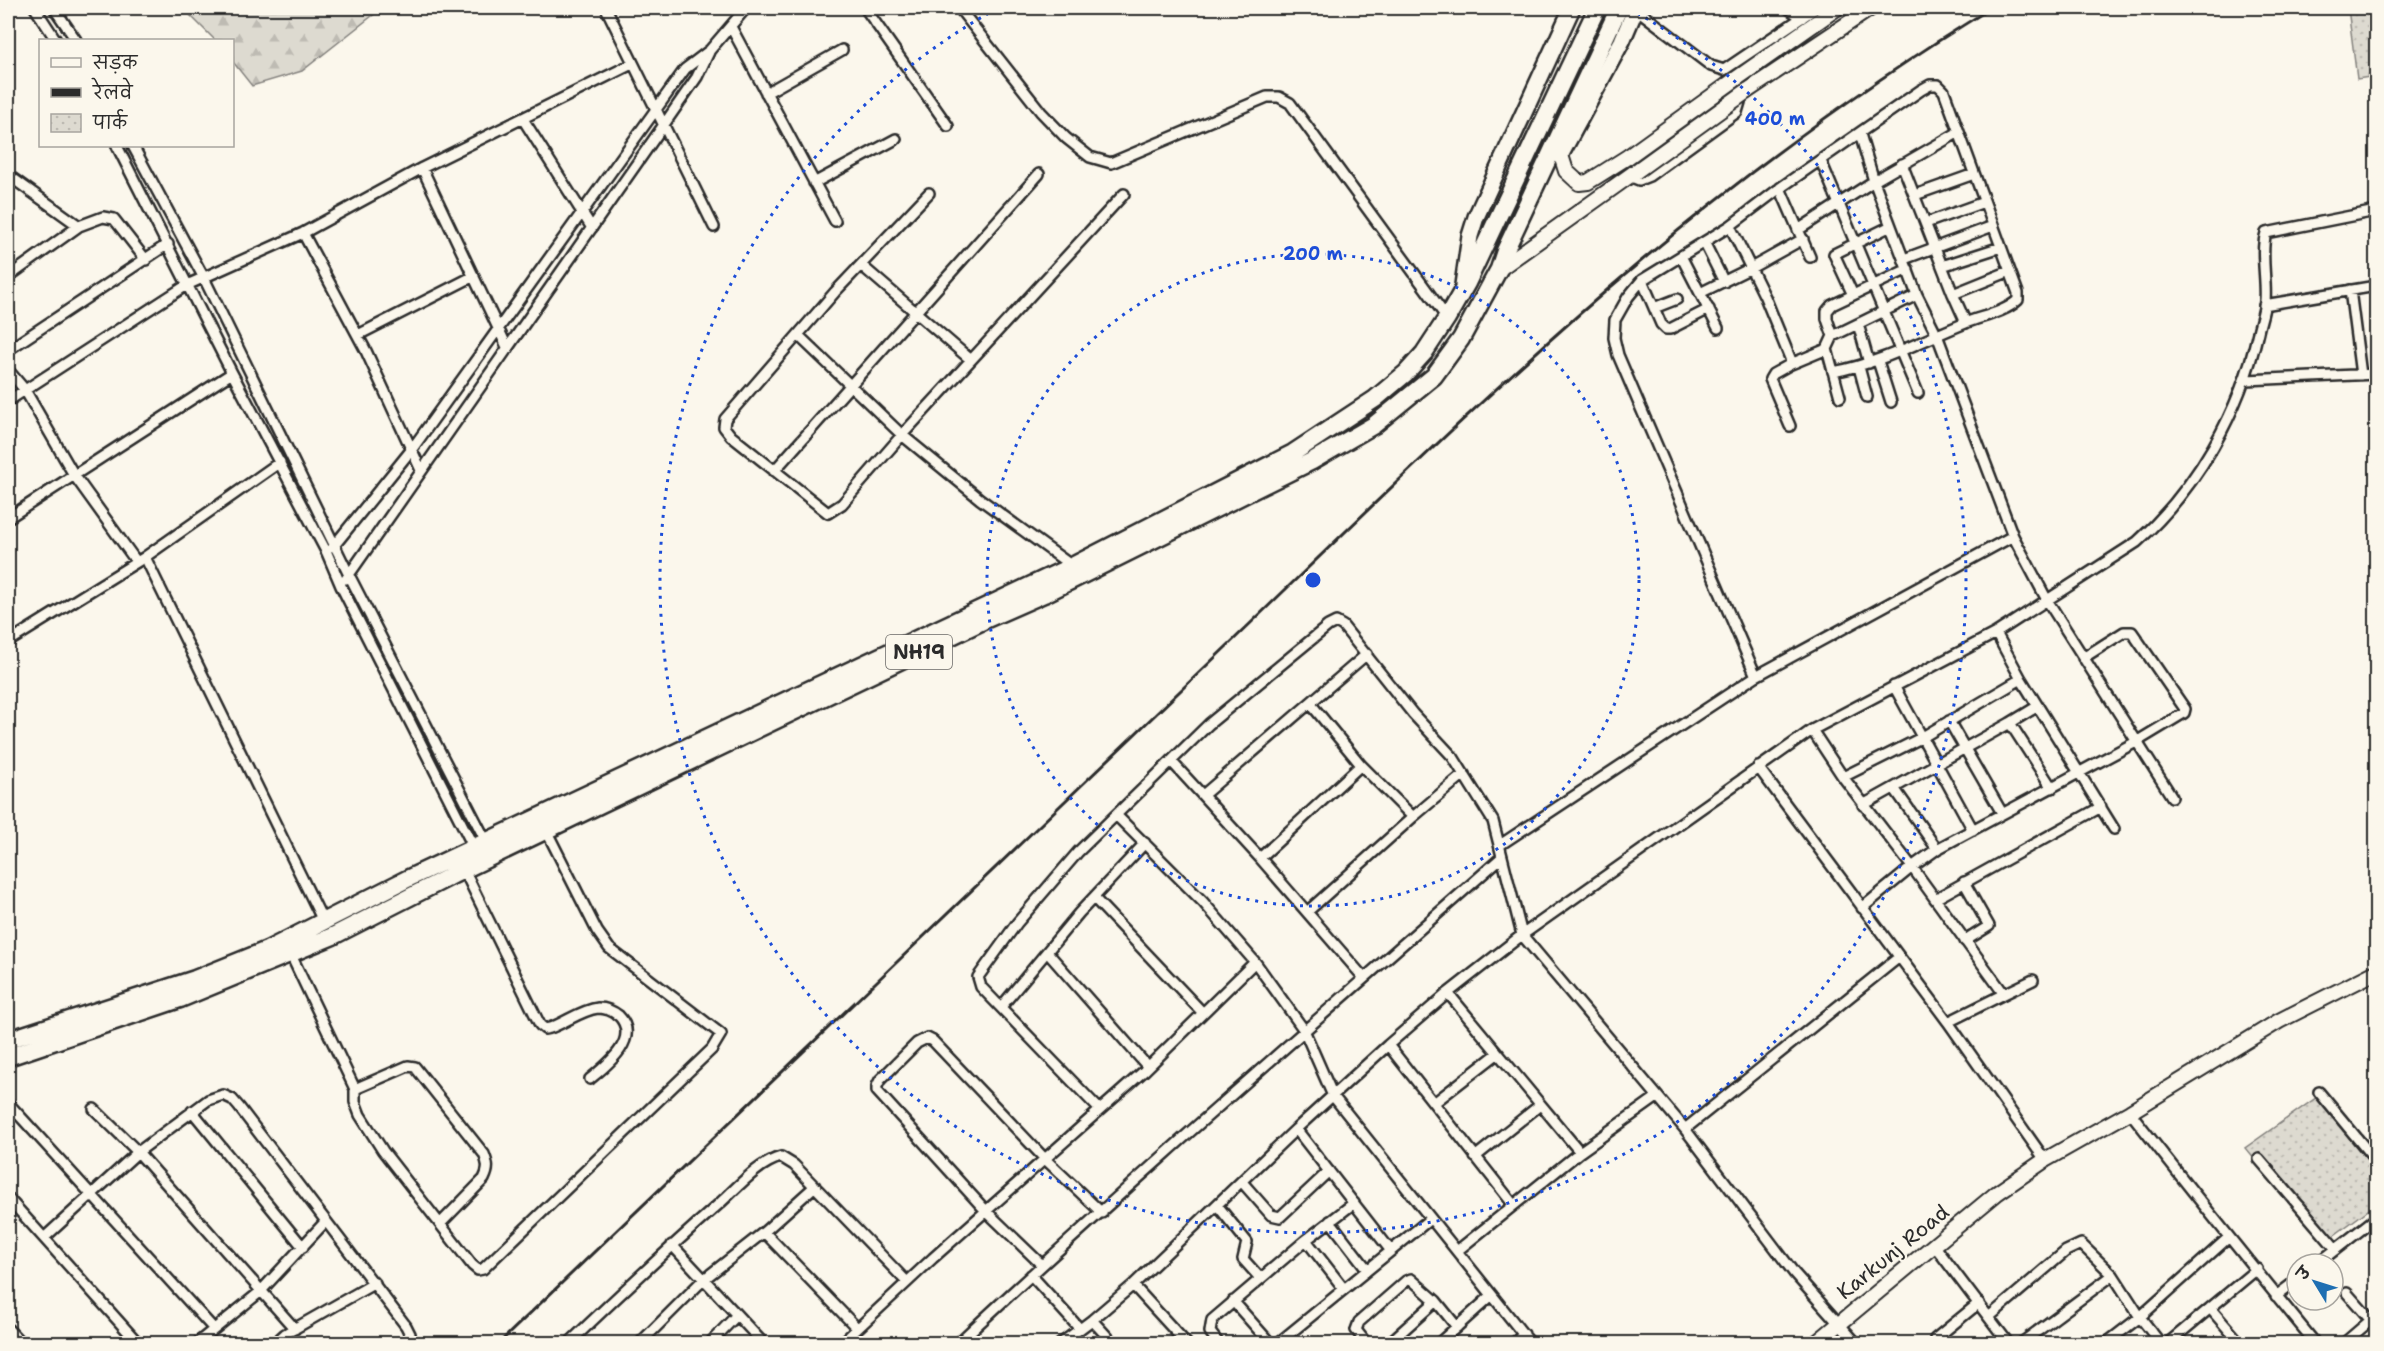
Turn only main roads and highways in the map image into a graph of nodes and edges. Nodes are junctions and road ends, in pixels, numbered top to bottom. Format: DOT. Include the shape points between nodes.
graph roads {
  1 [pos="1572,8"];
  2 [pos="1597,8"];
  3 [pos="1631,8"];
  4 [pos="1837,8"];
  5 [pos="1871,8"];
  6 [pos="1559,147"];
  7 [pos="1499,269"];
  8 [pos="1461,294"];
  9 [pos="2376,972"];
  10 [pos="8,1040"];
  11 [pos="8,1057"];
  12 [pos="1815,1344"];
  1 -- 8 [label="main road" via="1476,218"];
  2 -- 8 [label="highway, NH19"];
  3 -- 6 [label="highway, NH19"];
  4 -- 6 [label="main road, bridge" via="1588,182 1580,183 1566,171"];
  5 -- 7 [label="main road, bridge"];
  6 -- 7 [label="highway, NH19"];
  7 -- 11 [label="highway, NH19" via="1461,339 1434,376 1374,424 1312,461 333,936 180,999"];
  8 -- 10 [label="highway, NH19" via="1424,353 1406,373 1375,399 1293,453 1072,566 409,878 267,950 195,979"];
  9 -- 12 [label="main road, Karkunj Road" via="2288,1016 2045,1160 1997,1193"];
}
